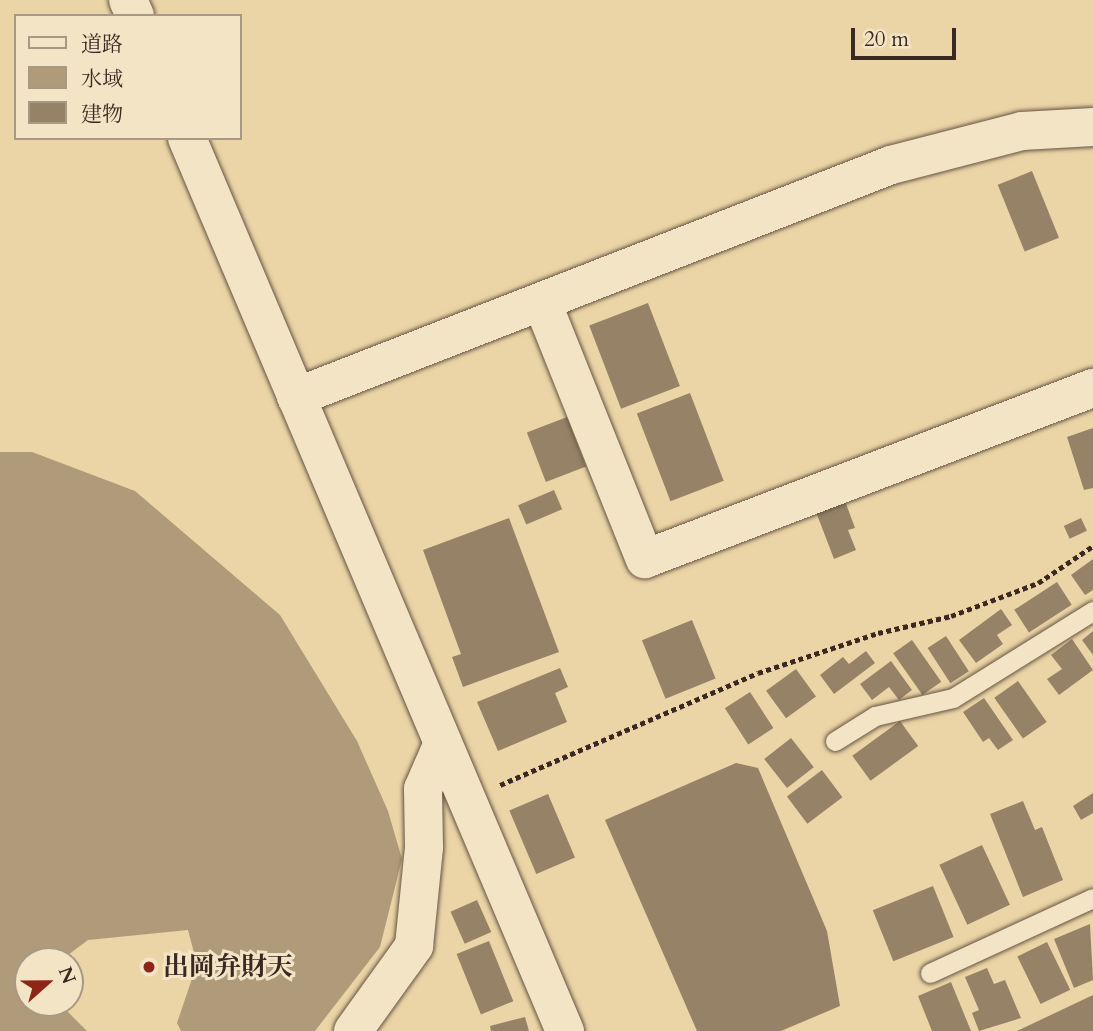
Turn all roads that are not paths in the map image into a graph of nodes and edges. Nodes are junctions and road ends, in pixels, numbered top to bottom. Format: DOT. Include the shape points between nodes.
graph roads {
  1 [pos="1093,127"];
  2 [pos="188,140"];
  3 [pos="541,302"];
  4 [pos="1093,388"];
  5 [pos="296,397"];
  6 [pos="1093,611"];
  7 [pos="835,741"];
  8 [pos="443,743"];
  9 [pos="1093,898"];
  10 [pos="930,972"];
  11 [pos="353,1031"];
  12 [pos="565,1031"];
  1 -- 3 [label="street" via="1022,131 937,151"];
  2 -- 5 [label="street"];
  3 -- 4 [label="street" via="645,559"];
  3 -- 5 [label="street"];
  5 -- 8 [label="street"];
  6 -- 7 [label="lane" via="953,698 875,716"];
  8 -- 11 [label="street" via="423,789 425,847 414,946"];
  8 -- 12 [label="street"];
  9 -- 10 [label="lane"];
}
